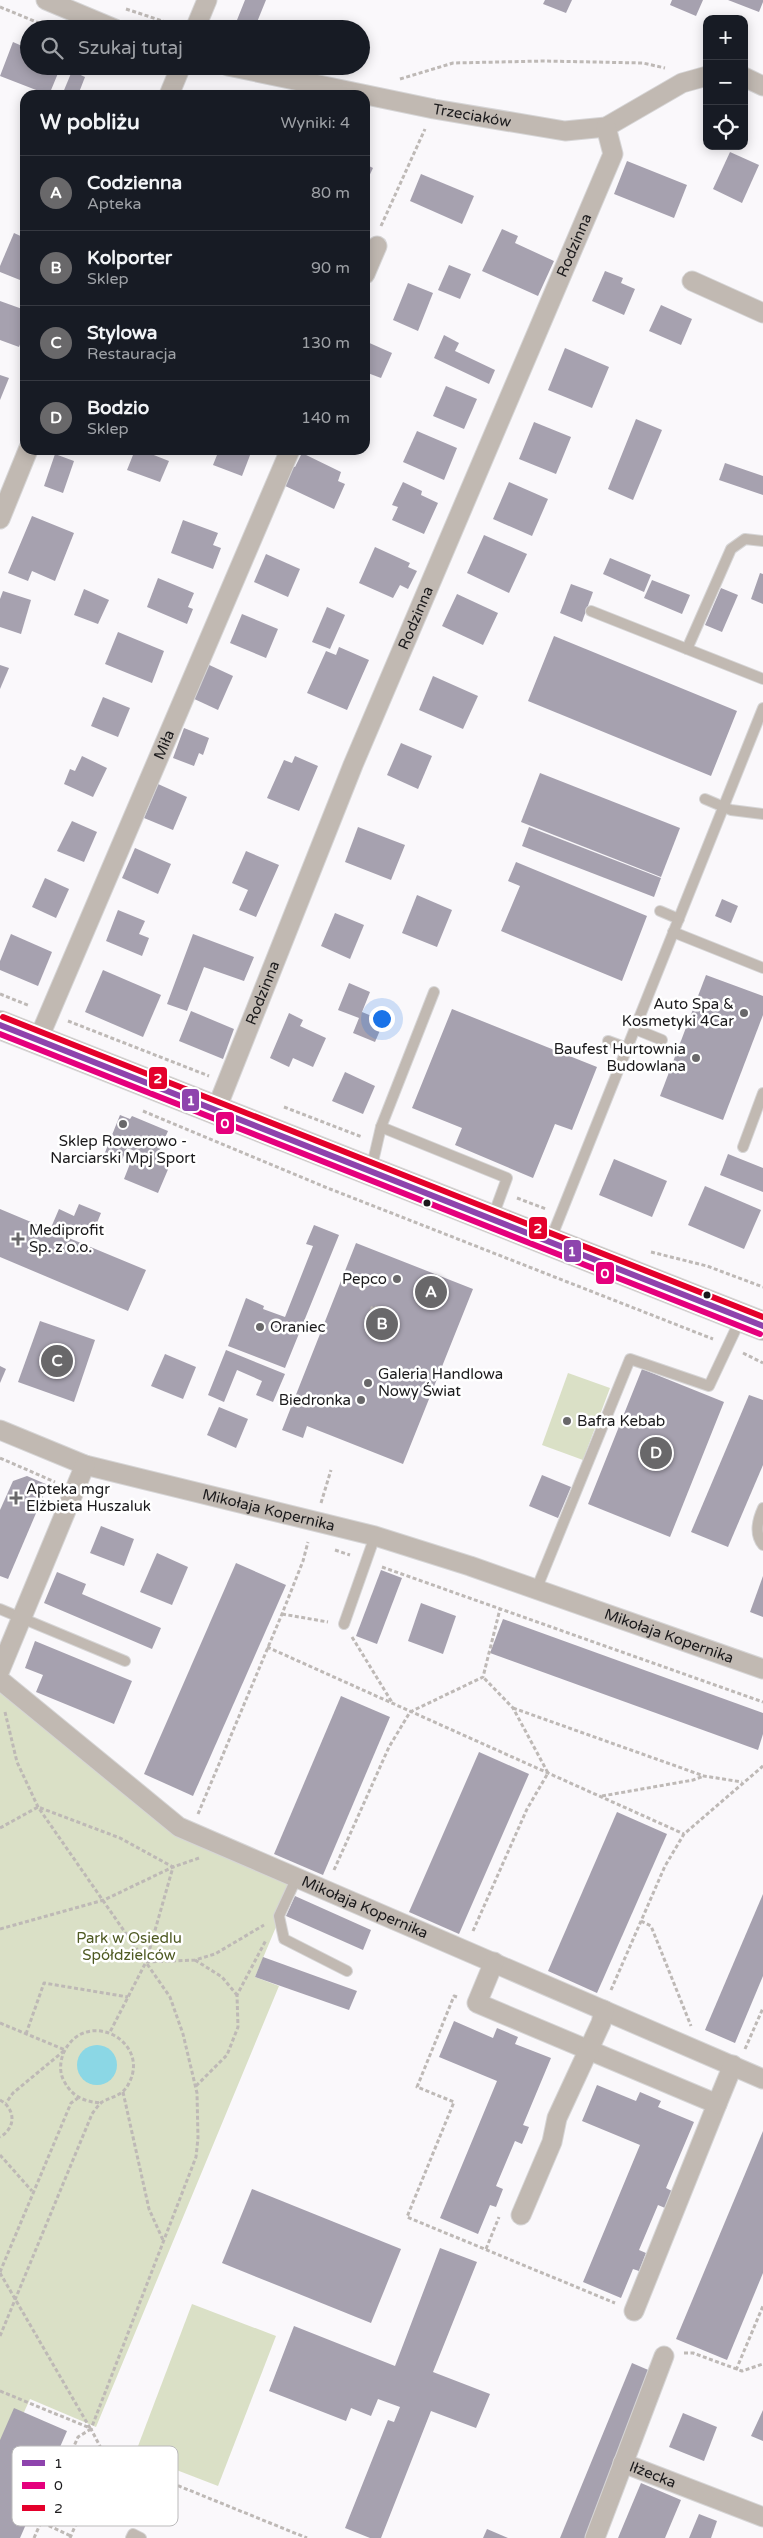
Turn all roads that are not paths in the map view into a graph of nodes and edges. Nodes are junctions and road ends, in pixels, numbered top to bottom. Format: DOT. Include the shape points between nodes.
graph roads {
  1 [pos="46,0"];
  2 [pos="207,0"];
  3 [pos="94,20"];
  4 [pos="192,20"];
  5 [pos="177,75"];
  6 [pos="272,75"];
  7 [pos="703,77"];
  8 [pos="748,78"];
  9 [pos="763,86"];
  10 [pos="171,90"];
  11 [pos="346,90"];
  12 [pos="370,95"];
  13 [pos="606,126"];
  14 [pos="377,246"];
  15 [pos="370,262"];
  16 [pos="692,281"];
  17 [pos="763,313"];
  18 [pos="26,455"];
  19 [pos="288,455"];
  20 [pos="0,519"];
  21 [pos="763,541"];
  22 [pos="591,611"];
  23 [pos="687,649"];
  24 [pos="763,679"];
  25 [pos="763,708"];
  26 [pos="705,799"];
  27 [pos="724,807"];
  28 [pos="763,814"];
  29 [pos="660,911"];
  30 [pos="679,918"];
  31 [pos="673,932"];
  32 [pos="763,968"];
  33 [pos="434,992"];
  34 [pos="0,1025"];
  35 [pos="635,1029"];
  36 [pos="38,1040"];
  37 [pos="662,1040"];
  38 [pos="608,1041"];
  39 [pos="627,1048"];
  40 [pos="763,1093"];
  41 [pos="216,1110"];
  42 [pos="381,1127"];
  43 [pos="743,1147"];
  44 [pos="370,1171"];
  45 [pos="492,1219"];
  46 [pos="550,1242"];
  47 [pos="752,1322"];
  48 [pos="0,1430"];
  49 [pos="85,1464"];
  50 [pos="763,1508"];
  51 [pos="375,1536"];
  52 [pos="763,1545"];
  53 [pos="536,1590"];
  54 [pos="0,1609"];
  55 [pos="22,1619"];
  56 [pos="344,1624"];
  57 [pos="125,1661"];
  58 [pos="763,1669"];
  59 [pos="0,1670"];
  60 [pos="0,1680"];
  61 [pos="296,1877"];
  62 [pos="494,1962"];
  63 [pos="347,1970"];
  64 [pos="604,2010"];
  65 [pos="589,2051"];
  66 [pos="733,2065"];
  67 [pos="763,2079"];
  68 [pos="718,2104"];
  69 [pos="521,2216"];
  70 [pos="634,2311"];
  71 [pos="664,2356"];
  72 [pos="623,2463"];
  73 [pos="763,2517"];
  74 [pos="131,2538"];
  75 [pos="141,2538"];
  76 [pos="595,2538"];
  1 -- 3 [label="street"];
  2 -- 4 [label="street"];
  5 -- 10 [label="street"];
  6 -- 11 [label="street, Trzeciaków"];
  7 -- 13 [label="street, Trzeciaków" via="682,83"];
  8 -- 9 [label="street"];
  12 -- 13 [label="street, Trzeciaków" via="564,131"];
  13 -- 41 [label="street, Rodzinna" via="613,154 353,765"];
  14 -- 15 [label="street"];
  16 -- 17 [label="street"];
  18 -- 20 [label="street"];
  19 -- 36 [label="street, Miła"];
  21 -- 23 [label="lane" via="745,539 731,548"];
  22 -- 23 [label="lane"];
  23 -- 24 [label="lane"];
  25 -- 27 [label="lane"];
  26 -- 27 [label="lane"];
  27 -- 28 [label="lane"];
  27 -- 30 [label="lane"];
  29 -- 30 [label="lane"];
  30 -- 31 [label="lane"];
  31 -- 32 [label="lane"];
  31 -- 35 [label="lane"];
  33 -- 42 [label="lane"];
  34 -- 36 [label="main road"];
  35 -- 37 [label="lane"];
  35 -- 39 [label="lane"];
  36 -- 41 [label="main road"];
  38 -- 39 [label="lane"];
  39 -- 46 [label="lane"];
  40 -- 43 [label="lane"];
  41 -- 44 [label="main road"];
  42 -- 44 [label="lane"];
  42 -- 45 [label="lane" via="507,1178"];
  44 -- 45 [label="main road"];
  45 -- 46 [label="main road"];
  46 -- 47 [label="main road"];
  47 -- 53 [label="lane" via="728,1345 709,1386 630,1359"];
  48 -- 49 [label="street, Mikołaja Kopernika"];
  49 -- 51 [label="street, Mikołaja Kopernika"];
  49 -- 55 [label="street"];
  50 -- 52 [label="lane" via="757,1522 759,1540"];
  51 -- 53 [label="street, Mikołaja Kopernika"];
  51 -- 56 [label="lane"];
  53 -- 58 [label="street, Mikołaja Kopernika"];
  54 -- 55 [label="lane"];
  55 -- 57 [label="lane"];
  55 -- 59 [label="street"];
  60 -- 61 [label="street, Mikołaja Kopernika" via="179,1826"];
  61 -- 62 [label="street, Mikołaja Kopernika"];
  61 -- 63 [label="lane" via="278,1916 284,1939"];
  62 -- 64 [label="street, Mikołaja Kopernika"];
  62 -- 65 [label="street" via="477,2003"];
  64 -- 65 [label="street"];
  64 -- 66 [label="street, Mikołaja Kopernika"];
  65 -- 68 [label="street"];
  65 -- 69 [label="street" via="557,2118 552,2142"];
  66 -- 67 [label="street, Mikołaja Kopernika"];
  66 -- 68 [label="street"];
  68 -- 70 [label="street"];
  71 -- 72 [label="street, Iłżecka"];
  72 -- 73 [label="street, Iłżecka"];
  72 -- 76 [label="street"];
  74 -- 75 [label="lane" via="132,2534"];
}
